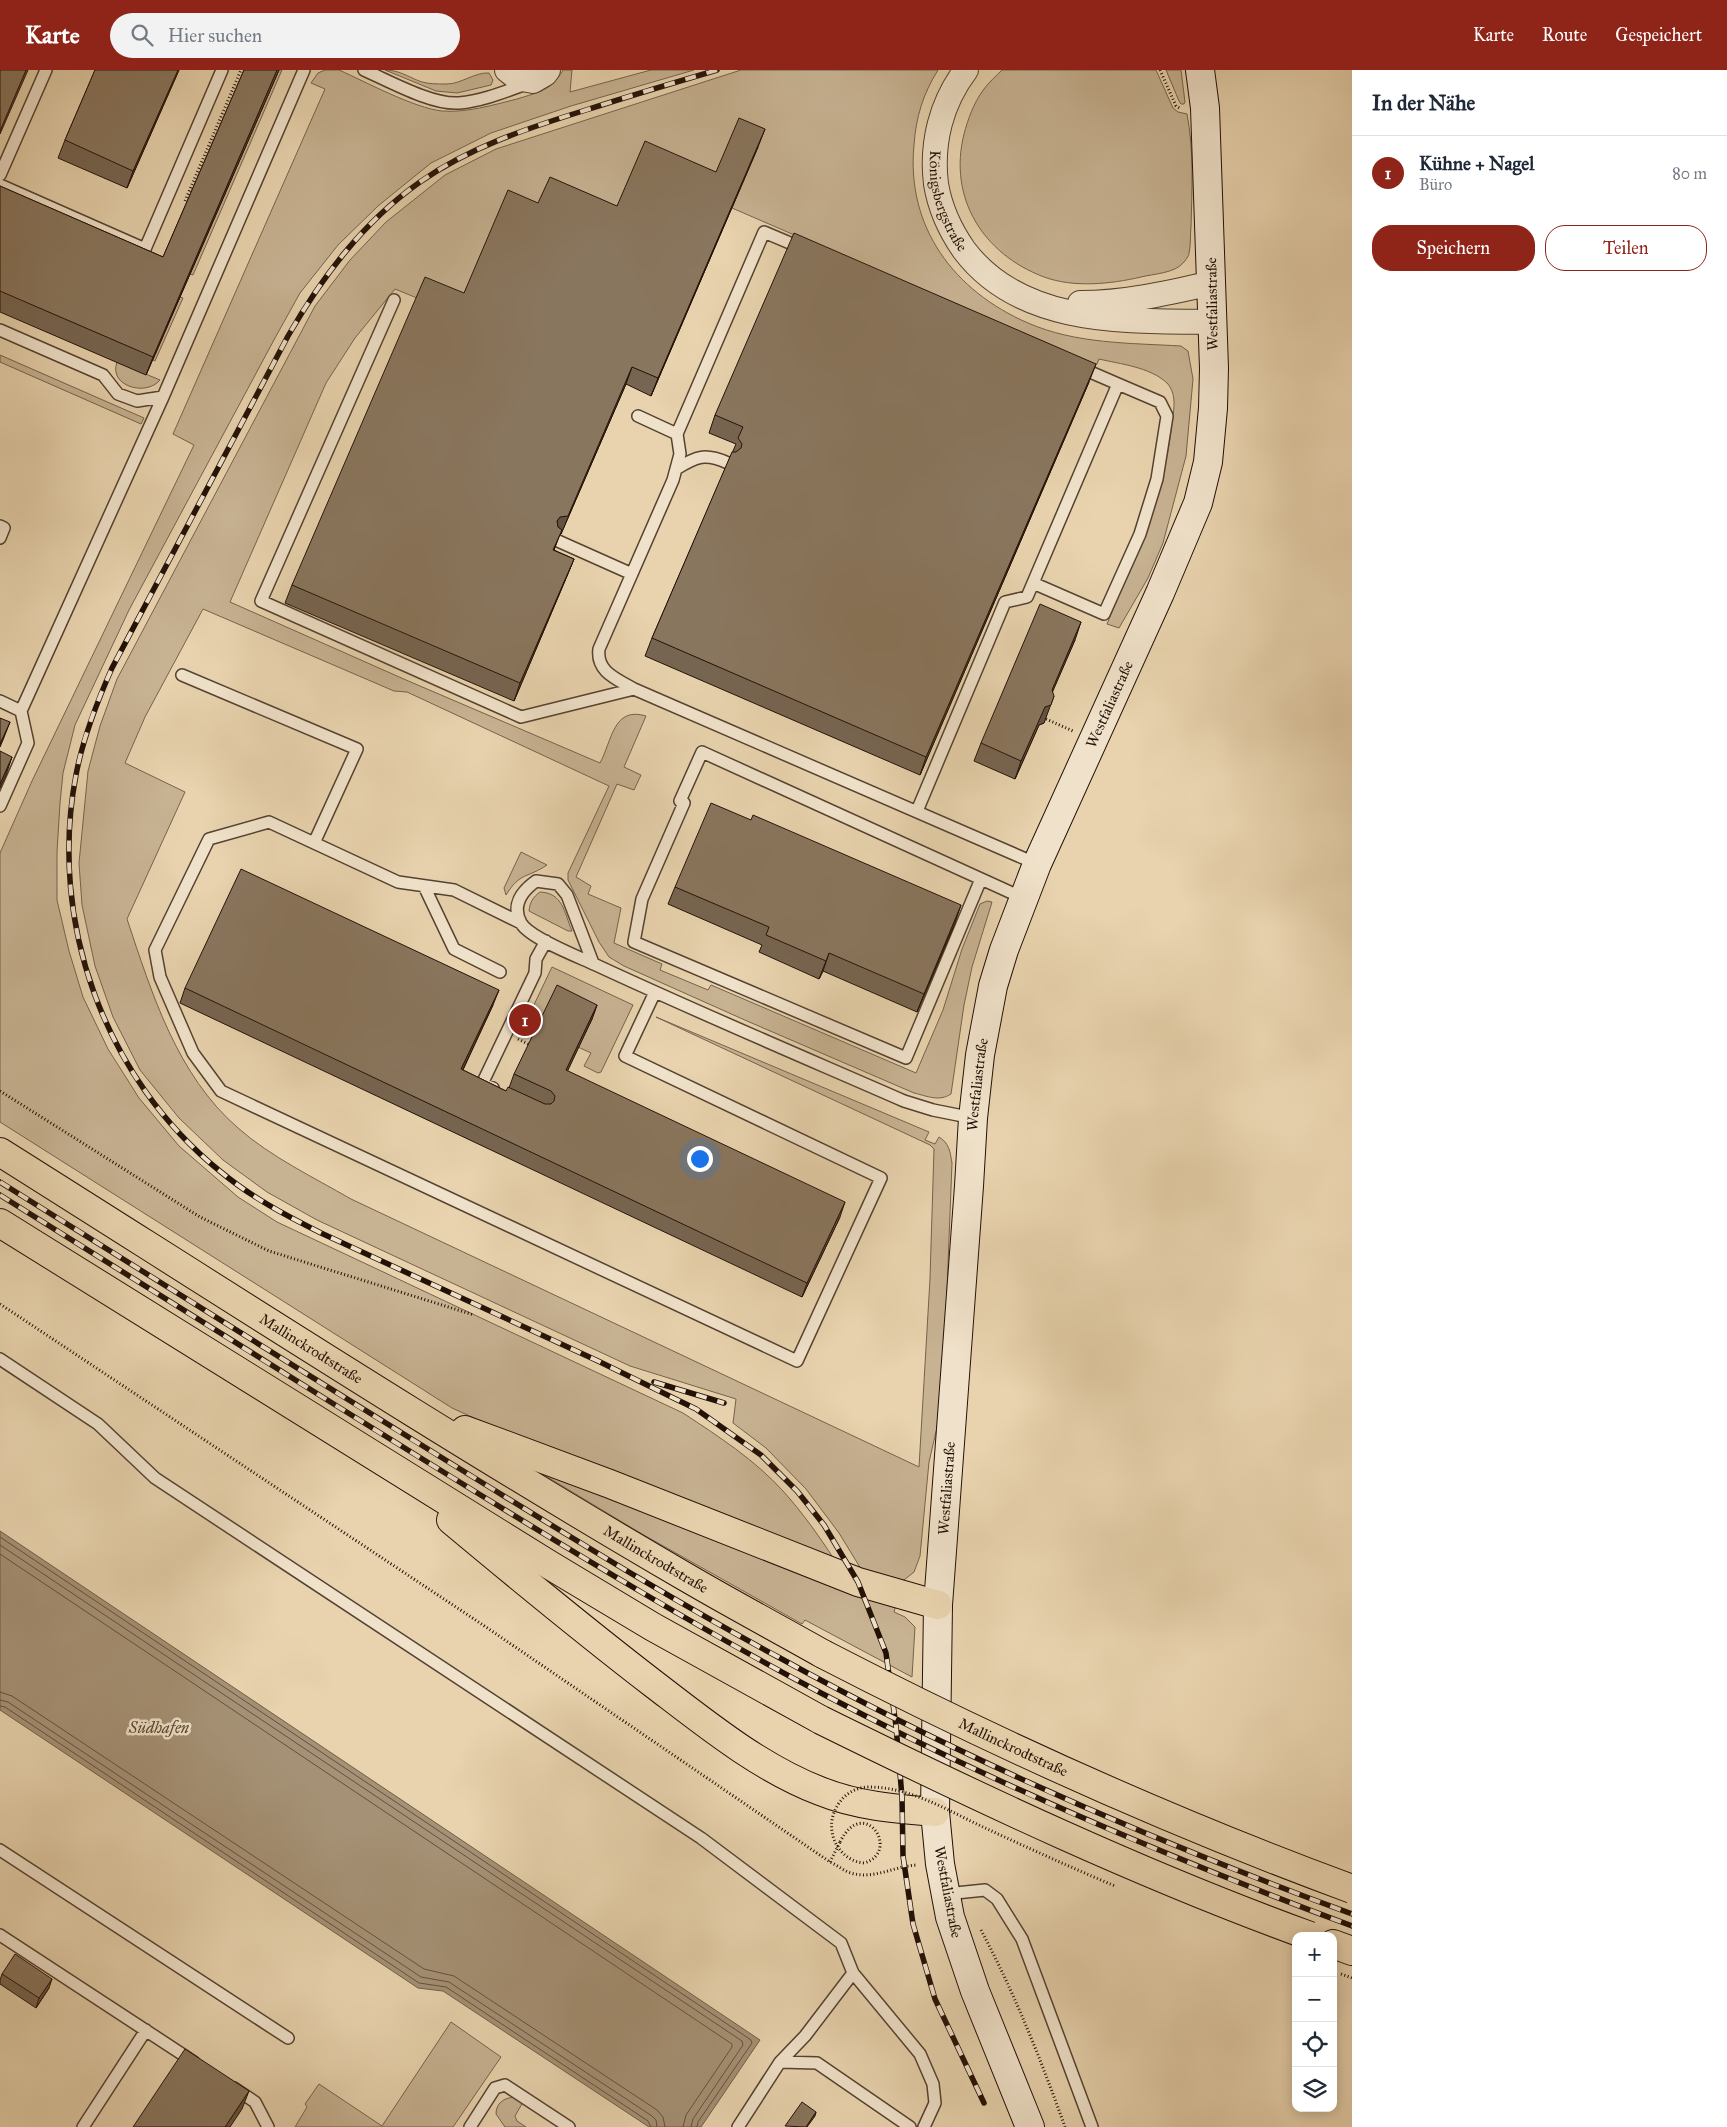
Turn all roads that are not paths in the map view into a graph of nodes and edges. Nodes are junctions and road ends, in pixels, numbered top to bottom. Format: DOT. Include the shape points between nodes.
graph roads {
  1 [pos="46,70"];
  2 [pos="222,70"];
  3 [pos="304,70"];
  4 [pos="364,70"];
  5 [pos="508,70"];
  6 [pos="966,70"];
  7 [pos="1200,70"];
  8 [pos="540,76"];
  9 [pos="0,175"];
  10 [pos="0,185"];
  11 [pos="819,255"];
  12 [pos="1212,283"];
  13 [pos="394,300"];
  14 [pos="1033,301"];
  15 [pos="1213,322"];
  16 [pos="0,330"];
  17 [pos="1073,364"];
  18 [pos="1118,384"];
  19 [pos="162,397"];
  20 [pos="638,416"];
  21 [pos="677,434"];
  22 [pos="728,463"];
  23 [pos="676,469"];
  24 [pos="0,526"];
  25 [pos="0,538"];
  26 [pos="558,541"];
  27 [pos="632,574"];
  28 [pos="1033,583"];
  29 [pos="182,675"];
  30 [pos="634,689"];
  31 [pos="0,702"];
  32 [pos="21,711"];
  33 [pos="0,806"];
  34 [pos="917,811"];
  35 [pos="314,843"];
  36 [pos="1037,864"];
  37 [pos="981,879"];
  38 [pos="424,886"];
  39 [pos="1023,898"];
  40 [pos="521,923"];
  41 [pos="546,941"];
  42 [pos="593,963"];
  43 [pos="500,972"];
  44 [pos="655,992"];
  45 [pos="500,1092"];
  46 [pos="973,1118"];
  47 [pos="0,1152"];
  48 [pos="0,1223"];
  49 [pos="0,1359"];
  50 [pos="405,1407"];
  51 [pos="371,1454"];
  52 [pos="938,1605"];
  53 [pos="935,1812"];
  54 [pos="0,1850"];
  55 [pos="1352,1889"];
  56 [pos="946,1894"];
  57 [pos="1300,1932"];
  58 [pos="0,1935"];
  59 [pos="1337,1945"];
  60 [pos="1352,1951"];
  61 [pos="853,1973"];
  62 [pos="146,2030"];
  63 [pos="288,2038"];
  64 [pos="780,2062"];
  65 [pos="200,2066"];
  66 [pos="224,2081"];
  67 [pos="263,2125"];
  68 [pos="473,2126"];
  69 [pos="83,2127"];
  70 [pos="570,2127"];
  71 [pos="738,2127"];
  72 [pos="910,2127"];
  73 [pos="924,2127"];
  74 [pos="1030,2127"];
  75 [pos="1092,2127"];
  1 -- 9 [label="lane"];
  2 -- 10 [label="lane" via="146,248"];
  3 -- 19 [label="lane"];
  4 -- 8 [label="lane" via="427,97 457,103 489,97"];
  5 -- 8 [label="street" via="517,78"];
  6 -- 14 [label="street, Königsbergstraße" via="952,92 939,124 934,159 940,201 949,227 982,270 1008,290"];
  7 -- 12 [label="street, Westfaliastraße" via="1205,108"];
  11 -- 21 [label="lane" via="764,232"];
  12 -- 14 [label="street, Königsbergstraße" via="1106,303"];
  12 -- 15 [label="street, Westfaliastraße"];
  13 -- 30 [label="lane" via="261,601 521,717"];
  14 -- 15 [label="street, Königsbergstraße" via="1090,317"];
  15 -- 36 [label="street, Westfaliastraße" via="1214,408 1208,462 1198,503"];
  16 -- 19 [label="lane" via="103,375 118,394 137,401"];
  17 -- 18 [label="lane"];
  18 -- 28 [label="lane"];
  18 -- 28 [label="lane" via="1160,402 1167,416 1157,480 1140,534 1104,614"];
  19 -- 32 [label="lane"];
  20 -- 21 [label="lane"];
  21 -- 23 [label="lane" via="680,454"];
  22 -- 23 [label="lane" via="714,457 696,457"];
  23 -- 27 [label="lane"];
  24 -- 25 [label="lane" via="4,528"];
  26 -- 27 [label="lane"];
  27 -- 30 [label="lane" via="599,649 598,659 606,673"];
  28 -- 34 [label="lane" via="1027,597 1005,602"];
  29 -- 35 [label="lane" via="357,749"];
  30 -- 34 [label="lane"];
  31 -- 32 [label="lane"];
  32 -- 33 [label="lane" via="28,743"];
  34 -- 36 [label="lane"];
  35 -- 38 [label="lane" via="398,882"];
  35 -- 44 [label="lane" via="269,822 208,839 155,950 160,977 193,1053 221,1091 797,1360 881,1178 625,1056"];
  36 -- 39 [label="street, Westfaliastraße"];
  37 -- 37 [label="lane" via="702,752 642,900 634,942 906,1058"];
  37 -- 39 [label="lane"];
  38 -- 40 [label="lane" via="454,890"];
  38 -- 43 [label="lane" via="454,949"];
  39 -- 46 [label="street, Westfaliastraße" via="993,986 980,1055"];
  40 -- 41 [label="lane"];
  40 -- 42 [label="lane" via="517,912 518,900 525,889 536,881 558,884 567,895"];
  41 -- 42 [label="lane"];
  41 -- 45 [label="lane" via="536,959 535,973 482,1084"];
  42 -- 44 [label="lane"];
  44 -- 46 [label="lane" via="904,1101"];
  46 -- 52 [label="street, Westfaliastraße"];
  47 -- 50 [label="highway, Mallinckrodtstraße"];
  48 -- 51 [label="highway"];
  49 -- 61 [label="lane" via="98,1424 156,1478 701,1838 841,1943"];
  50 -- 52 [label="highway" via="858,1582"];
  50 -- 55 [label="highway, Mallinckrodtstraße, bridge" via="684,1576 915,1702 1098,1788"];
  51 -- 53 [label="highway" via="613,1652 720,1733 777,1770 842,1799"];
  51 -- 57 [label="highway, bridge" via="654,1627 821,1720 1075,1841"];
  52 -- 53 [label="street, Westfaliastraße"];
  53 -- 56 [label="street, Westfaliastraße"];
  54 -- 63 [label="lane"];
  56 -- 74 [label="street, Westfaliastraße" via="950,1917 975,1991"];
  56 -- 75 [label="lane" via="985,1890 997,1899 1022,1939"];
  58 -- 62 [label="lane"];
  59 -- 60 [label="highway"];
  61 -- 64 [label="lane" via="805,2036"];
  61 -- 73 [label="lane" via="920,2054 933,2084 935,2103"];
  62 -- 65 [label="lane"];
  62 -- 69 [label="lane"];
  64 -- 71 [label="lane"];
  64 -- 72 [label="lane" via="817,2063"];
  66 -- 67 [label="lane" via="255,2102"];
  68 -- 70 [label="lane" via="494,2088 505,2085"];
}
